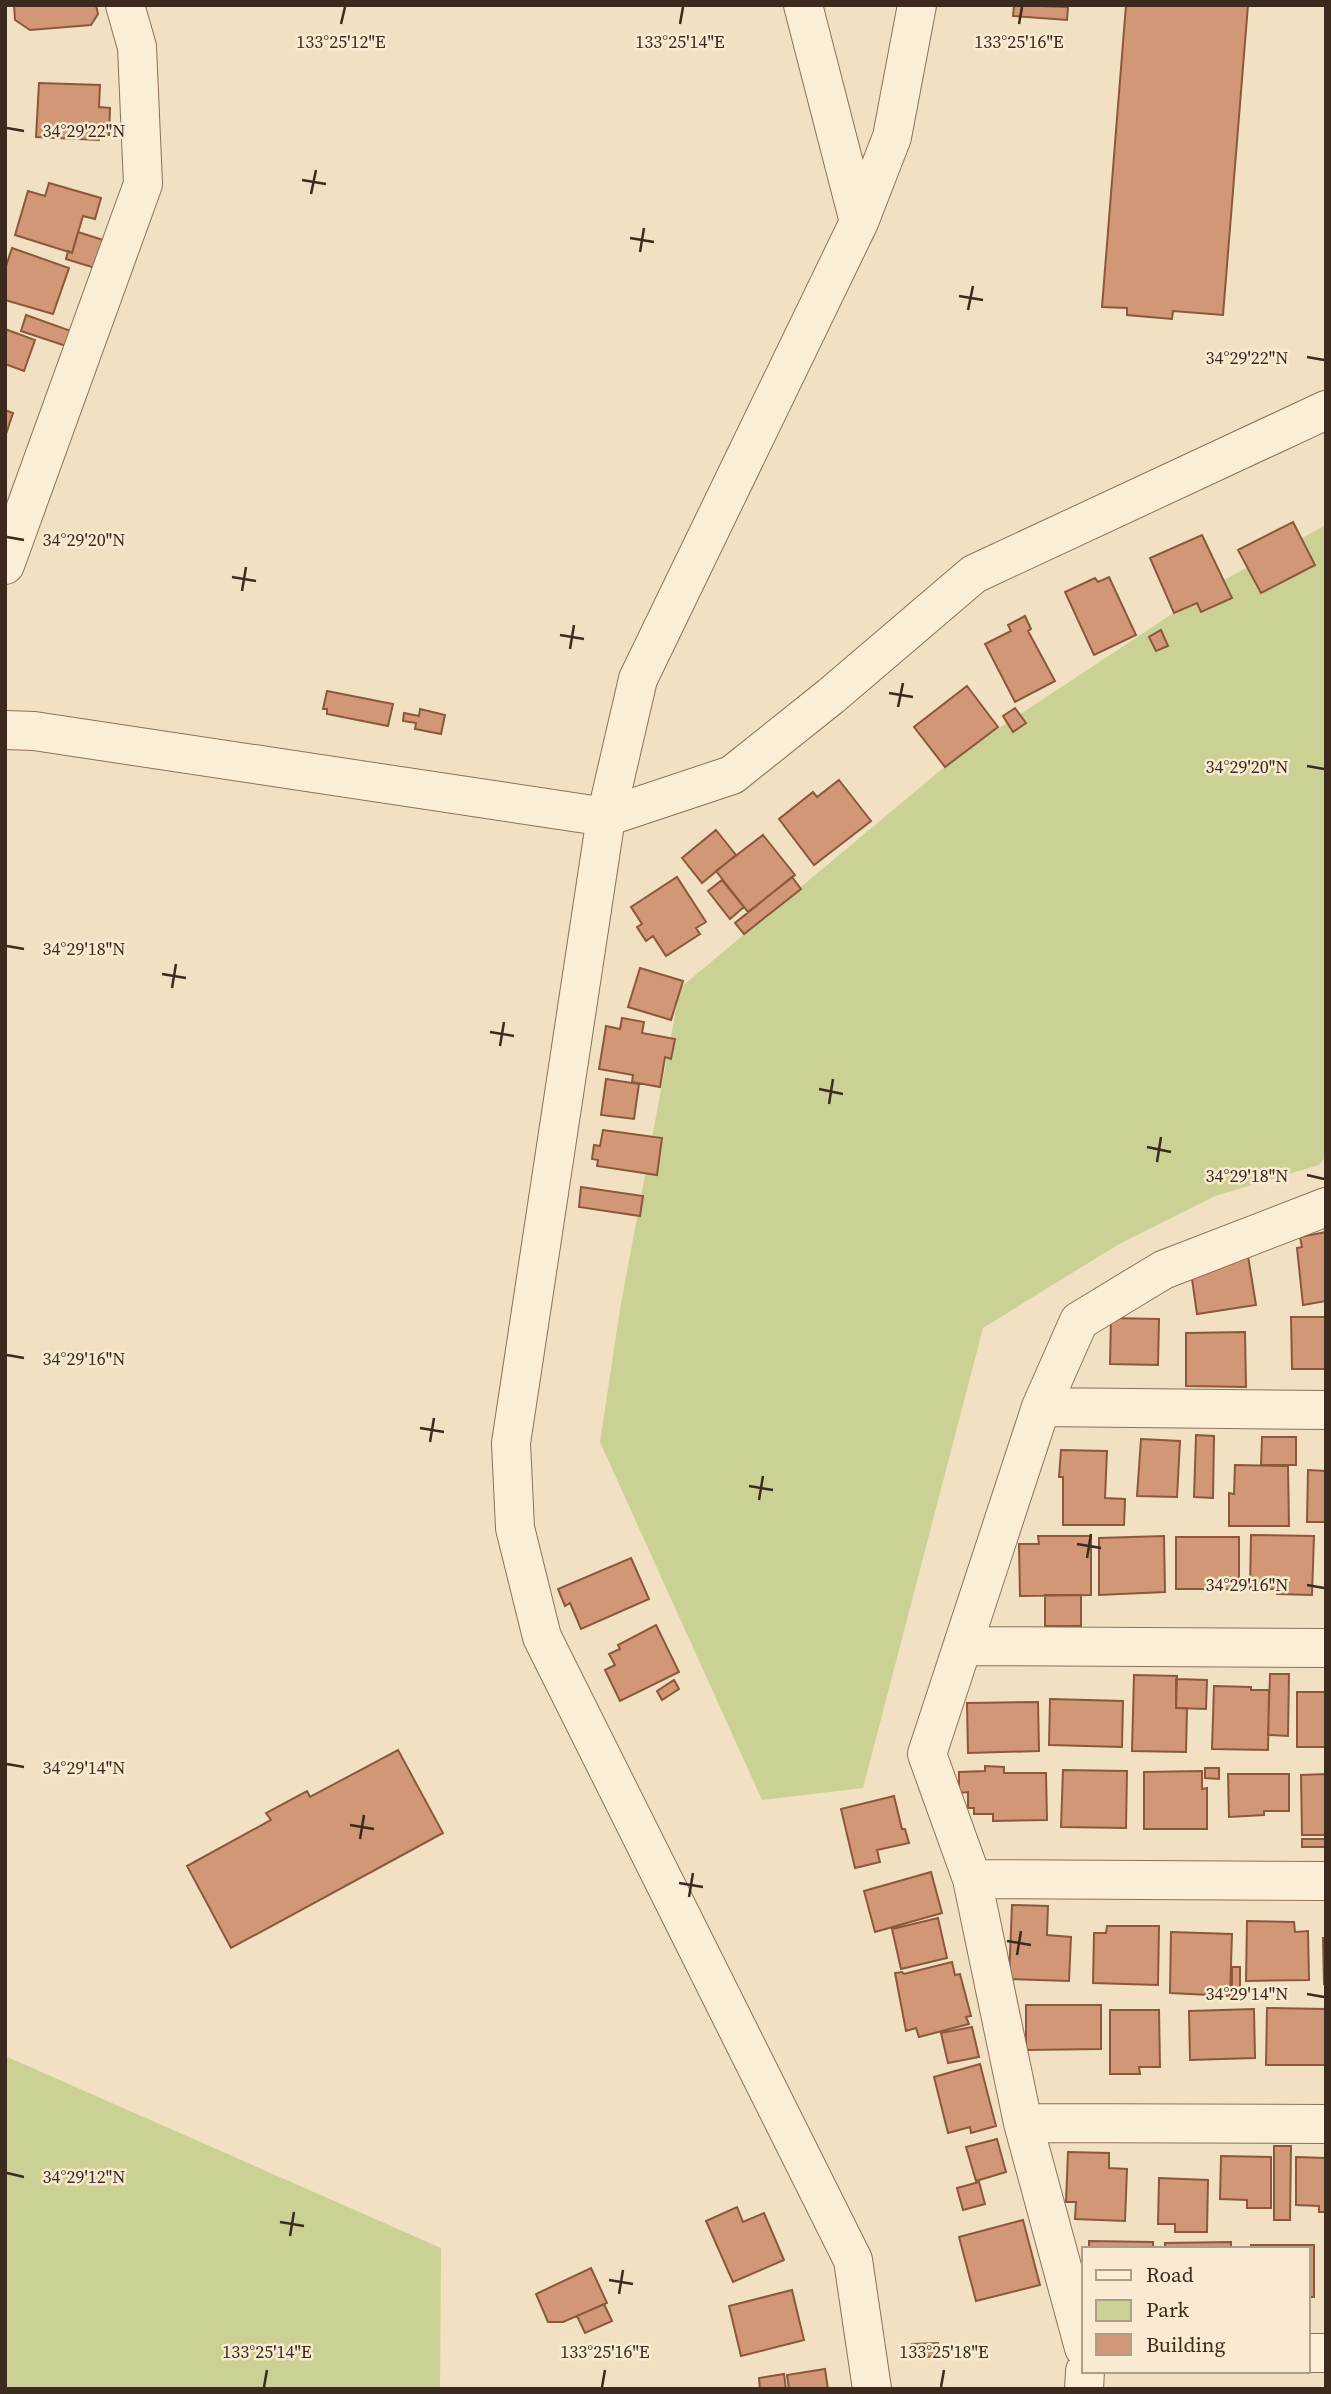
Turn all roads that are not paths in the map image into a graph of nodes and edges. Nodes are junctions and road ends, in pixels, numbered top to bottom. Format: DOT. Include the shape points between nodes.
graph roads {
  1 [pos="125,5"];
  2 [pos="803,5"];
  3 [pos="917,5"];
  4 [pos="859,222"];
  5 [pos="1326,410"];
  6 [pos="5,565"];
  7 [pos="5,730"];
  8 [pos="606,817"];
  9 [pos="1326,1207"];
  10 [pos="1041,1406"];
  11 [pos="1326,1410"];
  12 [pos="963,1646"];
  13 [pos="1326,1647"];
  14 [pos="972,1880"];
  15 [pos="1326,1881"];
  16 [pos="1023,2123"];
  17 [pos="1326,2124"];
  18 [pos="1082,2341"];
  19 [pos="872,2389"];
  1 -- 6 [label="street" via="137,47 143,184"];
  2 -- 4 [label="street"];
  3 -- 4 [label="street" via="892,137"];
  4 -- 8 [label="street" via="638,679"];
  5 -- 8 [label="street" via="974,574 732,775"];
  7 -- 8 [label="street"];
  8 -- 19 [label="street" via="511,1443 515,1528 542,1637 853,2260"];
  9 -- 10 [label="street" via="1163,1270 1079,1321"];
  10 -- 11 [label="street"];
  10 -- 12 [label="street"];
  12 -- 13 [label="street"];
  12 -- 14 [label="street" via="927,1754"];
  14 -- 15 [label="street"];
  14 -- 16 [label="street"];
  16 -- 17 [label="street"];
  16 -- 18 [label="street"];
}
